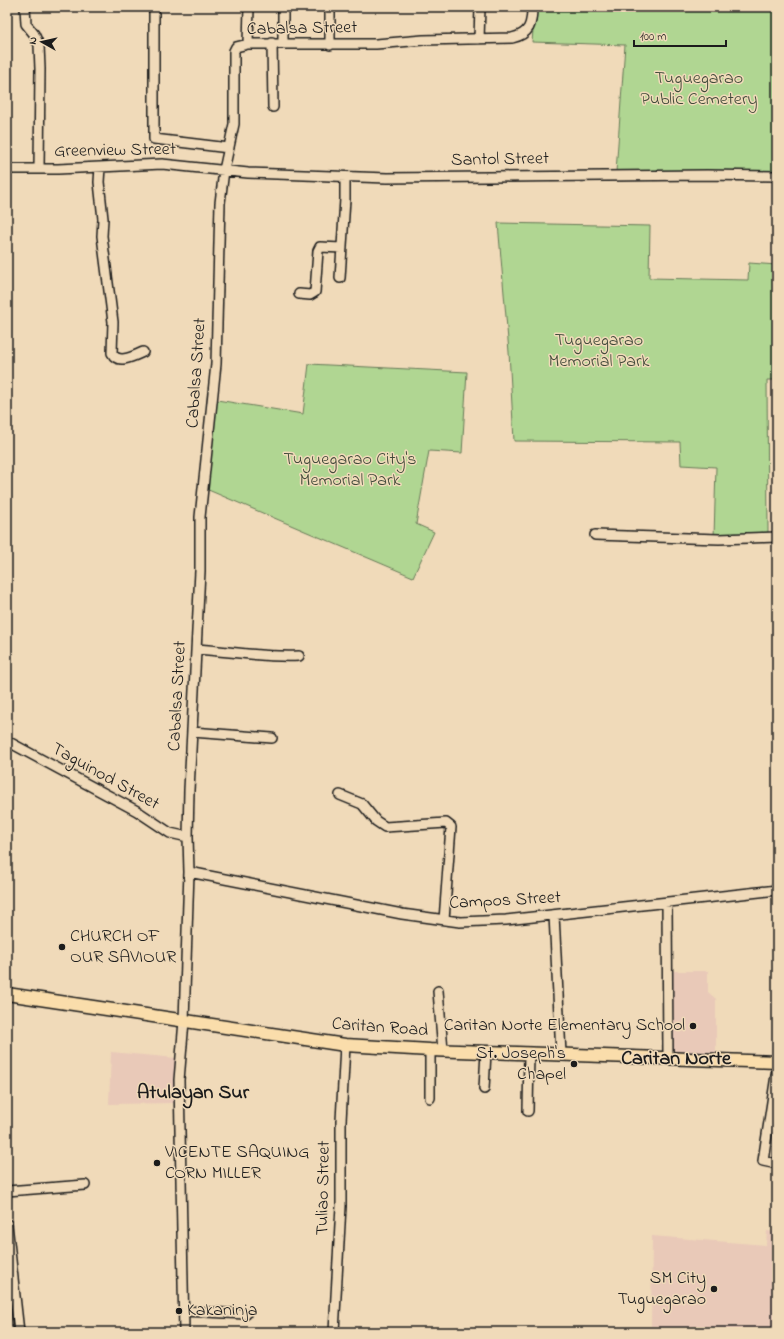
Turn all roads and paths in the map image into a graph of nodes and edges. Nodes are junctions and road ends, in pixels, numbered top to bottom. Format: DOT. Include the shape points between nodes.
graph roads {
  1 [pos="25,7"];
  2 [pos="154,7"];
  3 [pos="249,7"];
  4 [pos="283,7"];
  5 [pos="330,7"];
  6 [pos="480,7"];
  7 [pos="532,7"];
  8 [pos="479,39"];
  9 [pos="272,43"];
  10 [pos="248,44"];
  11 [pos="283,44"];
  12 [pos="330,45"];
  13 [pos="272,107"];
  14 [pos="229,148"];
  15 [pos="100,167"];
  16 [pos="7,169"];
  17 [pos="39,169"];
  18 [pos="224,170"];
  19 [pos="777,176"];
  20 [pos="344,177"];
  21 [pos="342,248"];
  22 [pos="340,278"];
  23 [pos="299,294"];
  24 [pos="143,352"];
  25 [pos="595,535"];
  26 [pos="777,537"];
  27 [pos="196,649"];
  28 [pos="299,656"];
  29 [pos="192,732"];
  30 [pos="272,738"];
  31 [pos="7,741"];
  32 [pos="340,795"];
  33 [pos="188,837"];
  34 [pos="189,872"];
  35 [pos="777,890"];
  36 [pos="667,903"];
  37 [pos="554,915"];
  38 [pos="444,920"];
  39 [pos="438,991"];
  40 [pos="7,994"];
  41 [pos="184,1021"];
  42 [pos="345,1045"];
  43 [pos="430,1050"];
  44 [pos="443,1050"];
  45 [pos="486,1052"];
  46 [pos="529,1053"];
  47 [pos="561,1054"];
  48 [pos="668,1058"];
  49 [pos="777,1062"];
  50 [pos="777,1068"];
  51 [pos="484,1089"];
  52 [pos="430,1098"];
  53 [pos="528,1111"];
  54 [pos="777,1164"];
  55 [pos="85,1185"];
  56 [pos="7,1191"];
  57 [pos="7,1224"];
  58 [pos="184,1310"];
  59 [pos="246,1314"];
  60 [pos="19,1332"];
  61 [pos="184,1332"];
  62 [pos="334,1332"];
  1 -- 17 [label="street" via="26,24 39,45"];
  2 -- 14 [label="street" via="154,139"];
  3 -- 10 [label="street"];
  4 -- 11 [label="street"];
  5 -- 12 [label="street"];
  6 -- 8 [label="street"];
  7 -- 8 [label="street, Cabalsa Street" via="531,23 525,33 512,38"];
  8 -- 12 [label="street, Cabalsa Street"];
  9 -- 10 [label="street, Cabalsa Street"];
  9 -- 11 [label="street, Cabalsa Street"];
  9 -- 13 [label="street"];
  10 -- 14 [label="street, Cabalsa Street" via="236,47 234,51 234,124"];
  11 -- 12 [label="street, Cabalsa Street"];
  14 -- 18 [label="street, Cabalsa Street"];
  15 -- 17 [label="street, Greenview Street"];
  15 -- 18 [label="street, Greenview Street" via="172,164"];
  15 -- 24 [label="street" via="102,236 113,322 112,353 122,359"];
  16 -- 17 [label="street, Greenview Street"];
  18 -- 20 [label="street, Santol Street" via="248,174"];
  18 -- 27 [label="street, Cabalsa Street" via="218,223 216,364 200,517"];
  19 -- 20 [label="street, Santol Street"];
  20 -- 21 [label="street"];
  21 -- 22 [label="street"];
  21 -- 23 [label="street" via="320,247 315,292 310,295"];
  25 -- 26 [label="street" via="719,539"];
  27 -- 28 [label="street" via="268,656"];
  27 -- 29 [label="street, Cabalsa Street"];
  29 -- 30 [label="street"];
  29 -- 33 [label="street, Cabalsa Street"];
  31 -- 33 [label="street, Taguinod Street" via="138,811 170,832"];
  32 -- 38 [label="street" via="362,804 376,821 386,827 446,823 451,827"];
  33 -- 34 [label="street, Cabalsa Street"];
  34 -- 38 [label="street, Campos Street"];
  34 -- 41 [label="street, Cabalsa Street"];
  35 -- 36 [label="street, Campos Street"];
  36 -- 37 [label="street, Campos Street"];
  36 -- 48 [label="street"];
  37 -- 38 [label="street, Campos Street" via="478,922"];
  37 -- 47 [label="street"];
  39 -- 44 [label="street"];
  40 -- 41 [label="main road, Caritan Road"];
  41 -- 42 [label="main road, Caritan Road"];
  41 -- 58 [label="street, Cabalsa Street" via="179,1096"];
  42 -- 43 [label="main road, Caritan Road"];
  42 -- 62 [label="street, Tuliao Street" via="341,1121 341,1206"];
  43 -- 44 [label="main road, Caritan Road"];
  43 -- 52 [label="street"];
  44 -- 45 [label="main road, Caritan Road"];
  45 -- 46 [label="main road, Caritan Road"];
  45 -- 51 [label="street"];
  46 -- 47 [label="main road, Caritan Road"];
  46 -- 53 [label="street"];
  47 -- 48 [label="main road, Caritan Road"];
  48 -- 49 [label="main road, Caritan Road"];
  50 -- 54 [label="street" via="764,1161"];
  55 -- 56 [label="street"];
  57 -- 60 [label="street"];
  58 -- 59 [label="street"];
  58 -- 61 [label="street, Cabalsa Street"];
}
